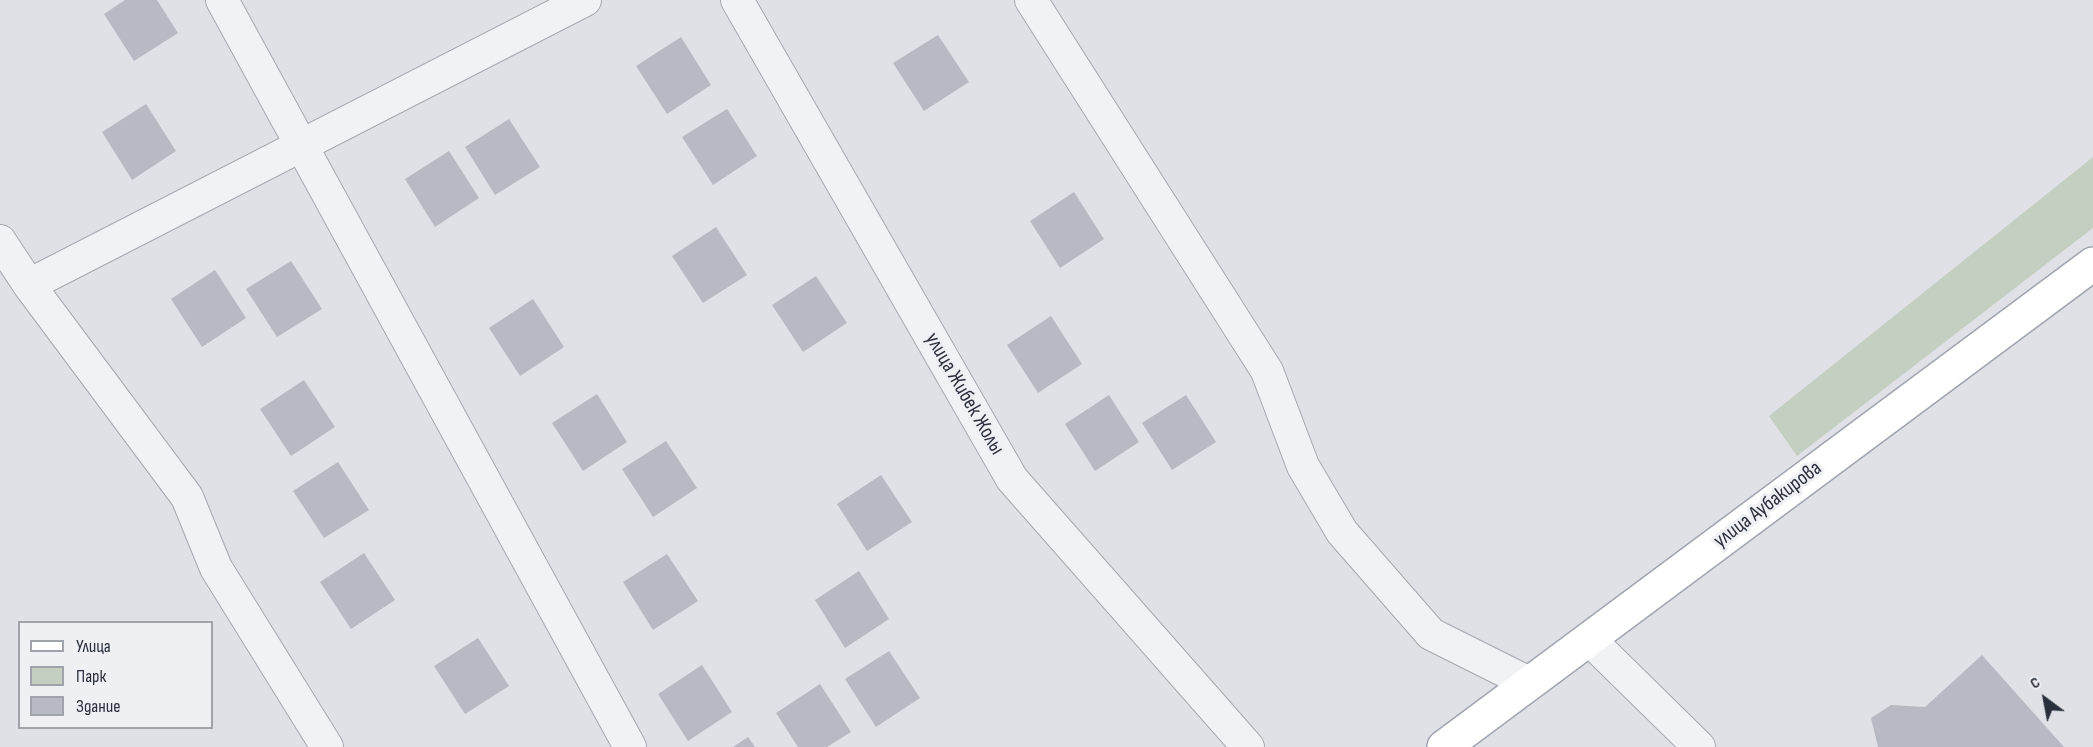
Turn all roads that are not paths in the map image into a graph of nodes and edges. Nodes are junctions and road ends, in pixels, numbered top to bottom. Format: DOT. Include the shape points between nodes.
graph roads {
  1 [pos="222,0"];
  2 [pos="585,0"];
  3 [pos="737,0"];
  4 [pos="1031,0"];
  5 [pos="301,144"];
  6 [pos="0,241"];
  7 [pos="2093,264"];
  8 [pos="29,285"];
  9 [pos="1589,639"];
  10 [pos="1530,683"];
  11 [pos="327,747"];
  12 [pos="630,747"];
  13 [pos="1248,747"];
  14 [pos="1444,747"];
  15 [pos="1699,747"];
  1 -- 5 [label="street"];
  2 -- 5 [label="street"];
  3 -- 13 [label="street, улица Жибек Жолы" via="1012,479"];
  4 -- 10 [label="street" via="1267,371 1303,466 1342,532 1431,634"];
  5 -- 8 [label="street"];
  5 -- 12 [label="street"];
  6 -- 8 [label="street"];
  7 -- 9 [label="main road, улица Аубакирова"];
  8 -- 11 [label="street" via="187,497 216,568"];
  9 -- 10 [label="main road, улица Аубакирова"];
  9 -- 15 [label="street"];
  10 -- 14 [label="main road, улица Аубакирова"];
}
